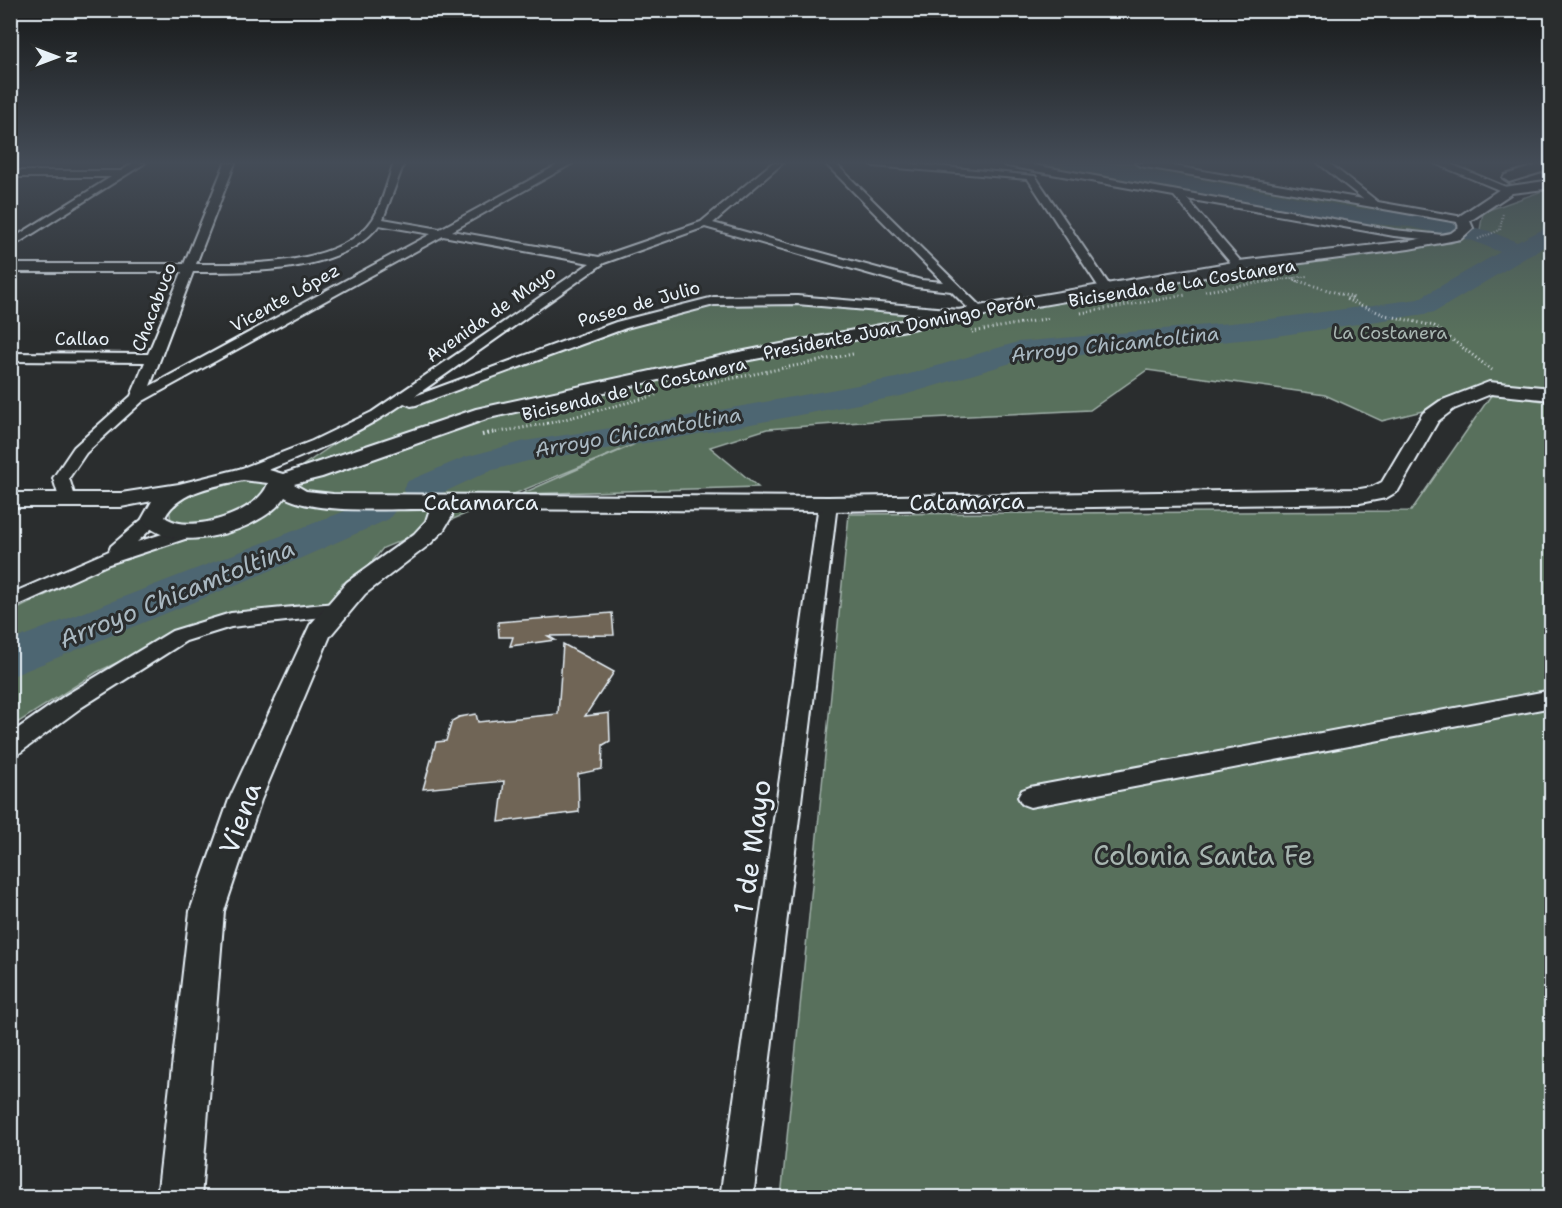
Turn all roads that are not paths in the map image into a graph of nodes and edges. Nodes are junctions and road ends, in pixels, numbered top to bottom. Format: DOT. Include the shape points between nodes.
graph roads {
  1 [pos="50,219"];
  2 [pos="208,219"];
  3 [pos="465,219"];
  4 [pos="711,219"];
  5 [pos="886,219"];
  6 [pos="1060,219"];
  7 [pos="1199,219"];
  8 [pos="1320,219"];
  9 [pos="1420,219"];
  10 [pos="1475,219"];
  11 [pos="377,221"];
  12 [pos="705,224"];
  13 [pos="1460,233"];
  14 [pos="438,234"];
  15 [pos="10,245"];
  16 [pos="600,261"];
  17 [pos="1239,266"];
  18 [pos="10,267"];
  19 [pos="190,267"];
  20 [pos="953,287"];
  21 [pos="1106,289"];
  22 [pos="979,311"];
  23 [pos="960,314"];
  24 [pos="10,357"];
  25 [pos="154,358"];
  26 [pos="1551,394"];
  27 [pos="138,398"];
  28 [pos="377,415"];
  29 [pos="318,444"];
  30 [pos="243,474"];
  31 [pos="279,482"];
  32 [pos="194,487"];
  33 [pos="10,500"];
  34 [pos="67,500"];
  35 [pos="121,500"];
  36 [pos="333,501"];
  37 [pos="441,502"];
  38 [pos="828,504"];
  39 [pos="153,518"];
  40 [pos="244,519"];
  41 [pos="194,531"];
  42 [pos="102,560"];
  43 [pos="10,602"];
  44 [pos="335,610"];
  45 [pos="1551,698"];
  46 [pos="10,747"];
  47 [pos="1030,797"];
  48 [pos="179,1197"];
  49 [pos="736,1197"];
  1 -- 15 [label="street"];
  2 -- 19 [label="street, Chacabuco"];
  3 -- 14 [label="street, Vicente López"];
  4 -- 12 [label="street, Avenida de Mayo"];
  5 -- 20 [label="street"];
  6 -- 21 [label="street"];
  7 -- 17 [label="street"];
  8 -- 13 [label="street" via="1394,233"];
  9 -- 13 [label="street"];
  10 -- 13 [label="street, Presidente Juan Domingo Perón"];
  11 -- 14 [label="street"];
  11 -- 19 [label="street" via="362,236 315,258 272,266"];
  12 -- 16 [label="street, Avenida de Mayo"];
  12 -- 20 [label="street" via="920,284"];
  13 -- 17 [label="street, Presidente Juan Domingo Perón" via="1409,245"];
  14 -- 16 [label="street"];
  14 -- 27 [label="street, Vicente López"];
  16 -- 28 [label="street, Avenida de Mayo"];
  17 -- 21 [label="street, Presidente Juan Domingo Perón"];
  18 -- 19 [label="street"];
  19 -- 25 [label="street, Chacabuco"];
  20 -- 22 [label="street"];
  21 -- 22 [label="street, Presidente Juan Domingo Perón"];
  22 -- 23 [label="street, Presidente Juan Domingo Perón"];
  23 -- 28 [label="street, Paseo de Julio" via="797,300 714,301 621,325"];
  23 -- 31 [label="street, Presidente Juan Domingo Perón" via="483,413"];
  24 -- 25 [label="street, Callao"];
  25 -- 27 [label="street, Chacabuco"];
  26 -- 38 [label="street, Catamarca" via="1489,388 1448,405 1430,417 1390,486 1360,496"];
  27 -- 34 [label="street, Vicente López" via="80,450 61,478"];
  28 -- 29 [label="street, Avenida de Mayo"];
  29 -- 30 [label="street, Avenida de Mayo"];
  29 -- 31 [label="street, Avenida de Mayo" via="284,471"];
  30 -- 31 [label="street" via="264,474"];
  30 -- 32 [label="street"];
  31 -- 36 [label="street, Catamarca" via="302,497"];
  31 -- 40 [label="street" via="270,502"];
  32 -- 35 [label="street"];
  32 -- 39 [label="street" via="158,506"];
  33 -- 34 [label="street"];
  34 -- 35 [label="street"];
  35 -- 39 [label="street"];
  36 -- 37 [label="street, Catamarca"];
  36 -- 40 [label="street, Catamarca" via="296,505"];
  37 -- 38 [label="street, Catamarca"];
  37 -- 44 [label="street, Viena" via="441,516 435,526 356,588"];
  38 -- 49 [label="street, 1 de Mayo"];
  39 -- 41 [label="street" via="157,525"];
  39 -- 42 [label="street"];
  40 -- 41 [label="street"];
  41 -- 42 [label="street"];
  42 -- 43 [label="street"];
  44 -- 46 [label="street" via="231,620 179,636"];
  44 -- 48 [label="street, Viena" via="319,632 245,800 207,911"];
  45 -- 47 [label="street"];
}
